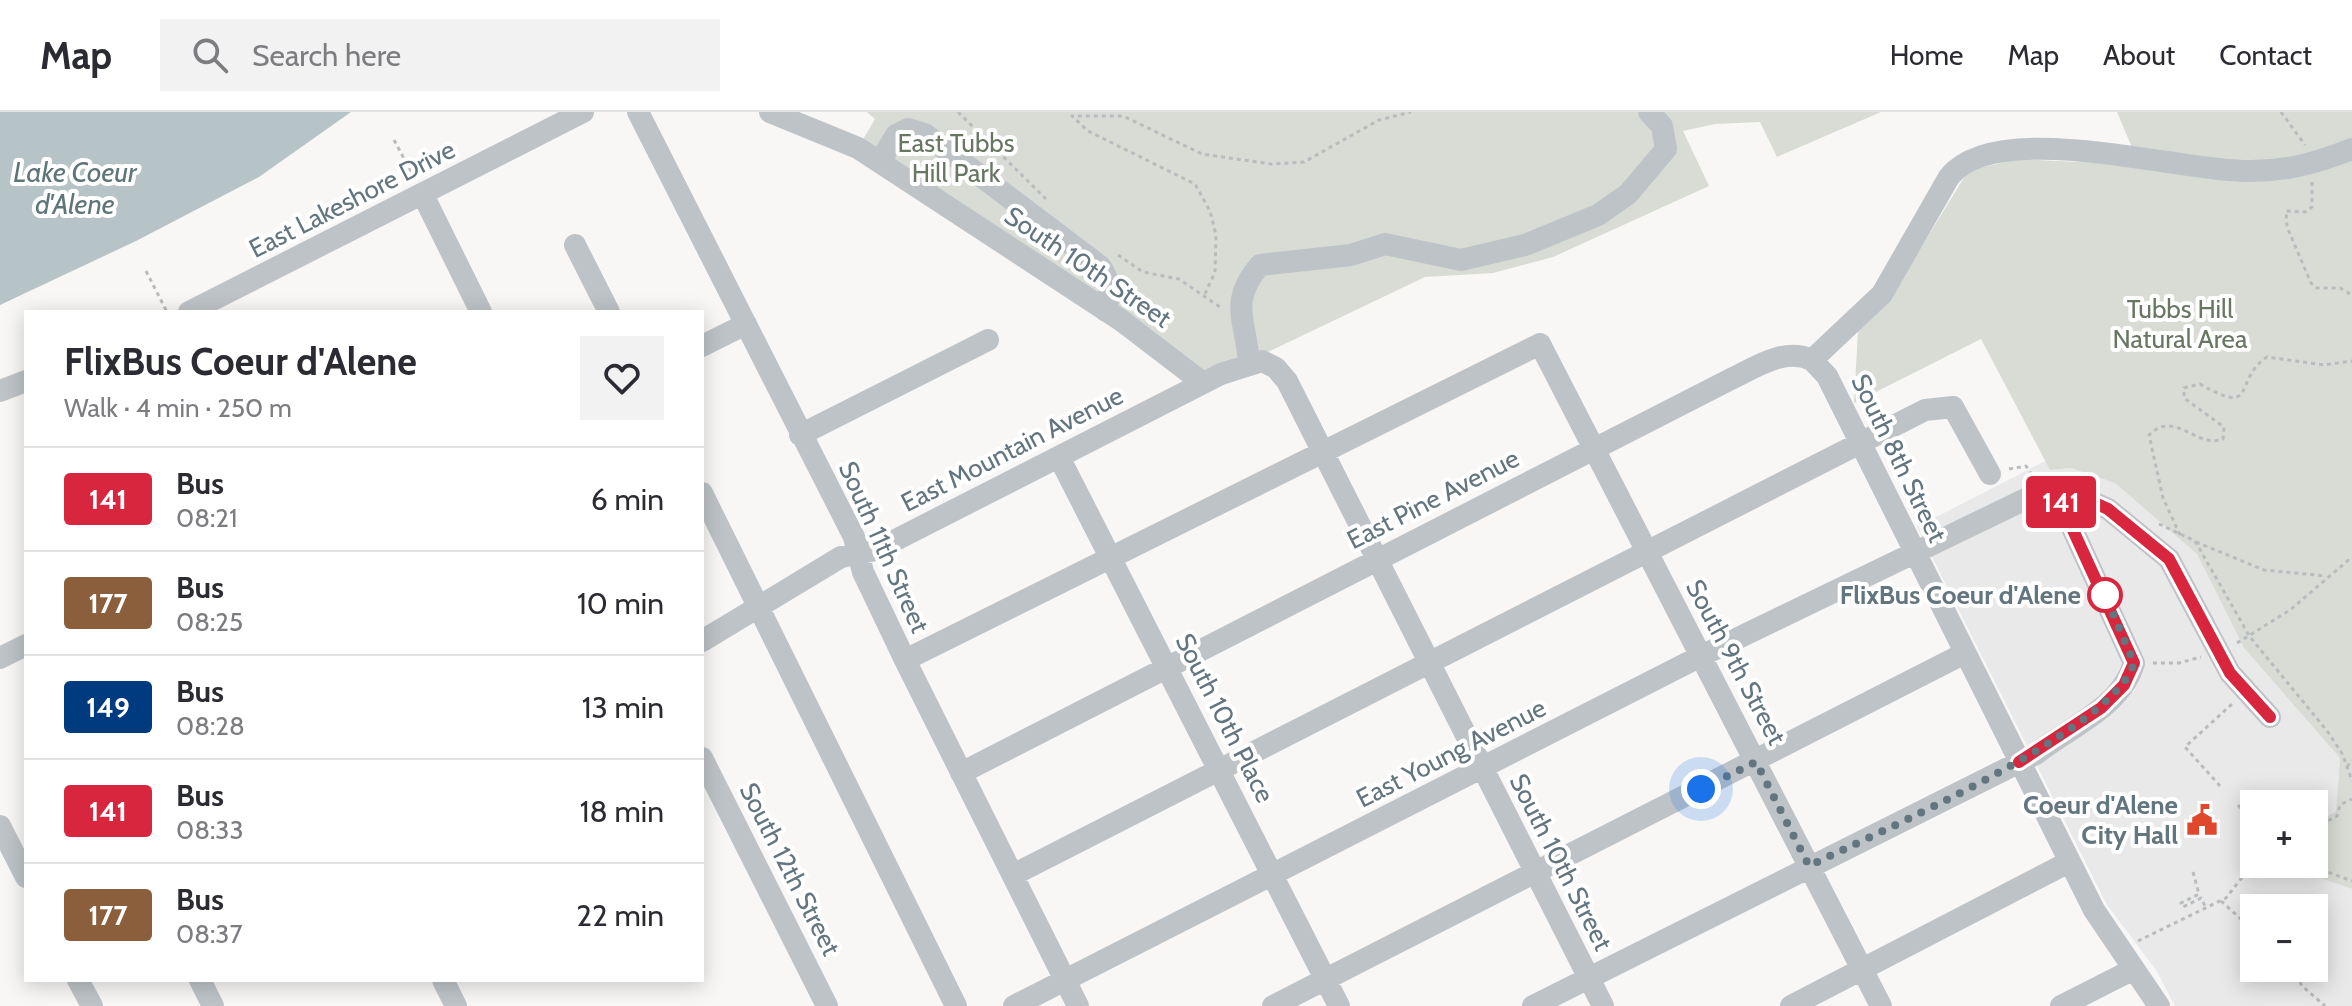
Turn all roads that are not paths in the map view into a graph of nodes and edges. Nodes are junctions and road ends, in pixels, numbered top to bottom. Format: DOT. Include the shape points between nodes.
graph roads {
  1 [pos="583,112"];
  2 [pos="638,112"];
  3 [pos="770,112"];
  4 [pos="1649,112"];
  5 [pos="2352,149"];
  6 [pos="880,162"];
  7 [pos="423,195"];
  8 [pos="575,245"];
  9 [pos="193,310"];
  10 [pos="480,310"];
  11 [pos="608,310"];
  12 [pos="1106,311"];
  13 [pos="746,324"];
  14 [pos="988,340"];
  15 [pos="704,345"];
  16 [pos="1812,360"];
  17 [pos="1258,363"];
  18 [pos="24,382"];
  19 [pos="1203,383"];
  20 [pos="0,391"];
  21 [pos="800,435"];
  22 [pos="1860,443"];
  23 [pos="1594,449"];
  24 [pos="1323,452"];
  25 [pos="1059,457"];
  26 [pos="1990,474"];
  27 [pos="2056,493"];
  28 [pos="704,497"];
  29 [pos="1914,551"];
  30 [pos="1647,553"];
  31 [pos="858,554"];
  32 [pos="1112,557"];
  33 [pos="1377,558"];
  34 [pos="759,605"];
  35 [pos="704,640"];
  36 [pos="24,646"];
  37 [pos="1965,653"];
  38 [pos="1701,656"];
  39 [pos="0,658"];
  40 [pos="905,660"];
  41 [pos="1167,664"];
  42 [pos="1430,664"];
  43 [pos="2270,717"];
  44 [pos="704,762"];
  45 [pos="1756,762"];
  46 [pos="2019,762"];
  47 [pos="1483,769"];
  48 [pos="1220,770"];
  49 [pos="961,773"];
  50 [pos="0,826"];
  51 [pos="2069,862"];
  52 [pos="1809,866"];
  53 [pos="1535,871"];
  54 [pos="24,873"];
  55 [pos="1013,875"];
  56 [pos="1272,875"];
  57 [pos="1862,969"];
  58 [pos="2132,970"];
  59 [pos="1589,977"];
  60 [pos="1326,979"];
  61 [pos="1065,980"];
  62 [pos="79,982"];
  63 [pos="201,982"];
  64 [pos="444,982"];
  65 [pos="92,1006"];
  66 [pos="213,1006"];
  67 [pos="456,1006"];
  68 [pos="827,1006"];
  69 [pos="956,1006"];
  70 [pos="1014,1006"];
  71 [pos="1078,1006"];
  72 [pos="1273,1006"];
  73 [pos="1339,1006"];
  74 [pos="1533,1006"];
  75 [pos="1603,1006"];
  76 [pos="1791,1006"];
  77 [pos="1881,1006"];
  78 [pos="2061,1006"];
  79 [pos="2159,1006"];
  1 -- 7 [label="street, East Lakeshore Drive"];
  2 -- 13 [label="street, South 11th Street"];
  3 -- 6 [label="street, South 10th Street"];
  4 -- 17 [label="street" via="1662,126 1666,149 1628,194 1583,224 1461,260 1385,244 1351,255 1260,265 1239,297"];
  5 -- 16 [label="street" via="2311,164 2243,171 2057,150 1981,156 1949,177 1882,294"];
  6 -- 12 [label="street, South 10th Street"];
  6 -- 12 [label="street" via="896,135 908,129 925,134 1100,266 1111,292"];
  7 -- 9 [label="street, East Lakeshore Drive"];
  7 -- 10 [label="street"];
  8 -- 11 [label="street"];
  12 -- 19 [label="street, South 10th Street"];
  13 -- 15 [label="street"];
  13 -- 21 [label="street, South 11th Street"];
  14 -- 21 [label="street"];
  16 -- 22 [label="street, South 8th Street" via="1827,376"];
  16 -- 23 [label="street, East Pine Avenue" via="1778,357"];
  17 -- 19 [label="street, East Mountain Avenue"];
  17 -- 24 [label="street, South 10th Street" via="1287,381"];
  18 -- 20 [label="street"];
  19 -- 25 [label="street, East Mountain Avenue"];
  21 -- 31 [label="street, South 11th Street"];
  22 -- 26 [label="street" via="1925,410 1953,407"];
  22 -- 29 [label="street, South 8th Street"];
  22 -- 30 [label="street"];
  23 -- 24 [label="street, South 9th Street" via="1540,344"];
  23 -- 30 [label="street, South 9th Street"];
  23 -- 33 [label="street, East Pine Avenue"];
  24 -- 32 [label="street"];
  24 -- 33 [label="street, South 10th Street"];
  25 -- 31 [label="street, East Mountain Avenue" via="876,550"];
  25 -- 32 [label="street, South 10th Place"];
  27 -- 29 [label="street, East Young Avenue" via="2032,496"];
  27 -- 43 [label="street" via="2108,509 2169,559 2230,673"];
  27 -- 46 [label="street" via="2134,663 2124,685 2101,708"];
  28 -- 34 [label="street"];
  29 -- 37 [label="street, South 8th Street"];
  29 -- 38 [label="street, East Young Avenue"];
  30 -- 38 [label="street, South 9th Street"];
  30 -- 42 [label="street"];
  31 -- 34 [label="street, East Mountain Avenue" via="841,557"];
  31 -- 40 [label="street, South 11th Street"];
  32 -- 40 [label="street"];
  32 -- 41 [label="street, South 10th Place"];
  33 -- 41 [label="street, East Pine Avenue"];
  33 -- 42 [label="street, South 10th Street"];
  34 -- 35 [label="street, East Mountain Avenue"];
  34 -- 69 [label="street"];
  36 -- 39 [label="street"];
  37 -- 45 [label="street"];
  37 -- 46 [label="street, South 8th Street"];
  38 -- 45 [label="street, South 9th Street"];
  38 -- 47 [label="street, East Young Avenue"];
  40 -- 49 [label="street, South 11th Street"];
  41 -- 48 [label="street, South 10th Place"];
  41 -- 49 [label="street, East Pine Avenue"];
  42 -- 47 [label="street, South 10th Street"];
  42 -- 48 [label="street"];
  44 -- 68 [label="street, South 12th Street"];
  45 -- 52 [label="street, South 9th Street"];
  45 -- 53 [label="street"];
  46 -- 51 [label="street, South 8th Street"];
  46 -- 52 [label="street"];
  47 -- 53 [label="street, South 10th Street"];
  47 -- 56 [label="street, East Young Avenue"];
  48 -- 55 [label="street"];
  48 -- 56 [label="street, South 10th Place"];
  49 -- 55 [label="street, South 11th Street"];
  50 -- 54 [label="street"];
  51 -- 57 [label="street"];
  51 -- 58 [label="street, South 8th Street"];
  52 -- 57 [label="street, South 9th Street"];
  52 -- 59 [label="street"];
  53 -- 59 [label="street, South 10th Street"];
  53 -- 60 [label="street"];
  55 -- 61 [label="street, South 11th Street"];
  56 -- 60 [label="street, South 10th Place"];
  56 -- 61 [label="street, East Young Avenue"];
  57 -- 76 [label="street"];
  57 -- 77 [label="street, South 9th Street"];
  58 -- 78 [label="street"];
  58 -- 79 [label="street, South 8th Street"];
  59 -- 74 [label="street"];
  59 -- 75 [label="street, South 10th Street"];
  60 -- 72 [label="street"];
  60 -- 73 [label="street, South 10th Place"];
  61 -- 70 [label="street, East Young Avenue"];
  61 -- 71 [label="street, South 11th Street"];
  62 -- 65 [label="street"];
  63 -- 66 [label="street"];
  64 -- 67 [label="street"];
}
